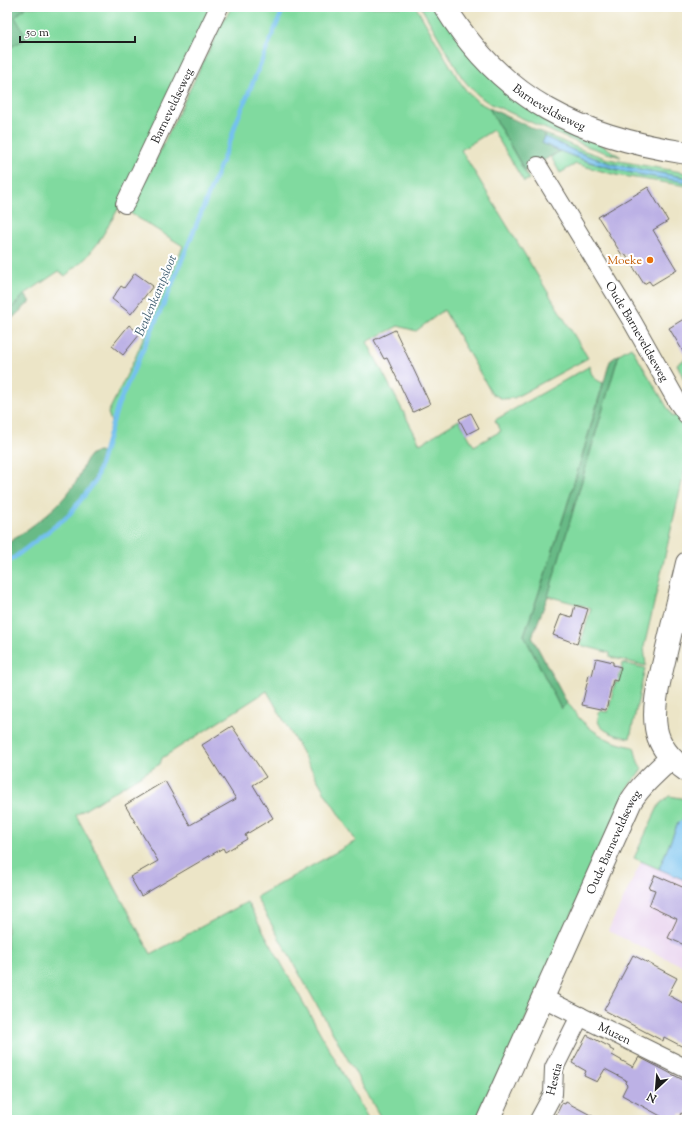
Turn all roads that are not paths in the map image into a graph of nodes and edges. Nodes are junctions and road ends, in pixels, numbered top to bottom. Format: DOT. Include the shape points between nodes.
graph roads {
  1 [pos="219,7"];
  2 [pos="445,7"];
  3 [pos="687,153"];
  4 [pos="538,166"];
  5 [pos="125,204"];
  6 [pos="687,415"];
  7 [pos="687,563"];
  8 [pos="679,764"];
  9 [pos="543,998"];
  10 [pos="580,1016"];
  11 [pos="687,1068"];
  12 [pos="488,1120"];
  13 [pos="539,1120"];
  1 -- 5 [label="street, Barneveldseweg"];
  2 -- 3 [label="street, Barneveldseweg" via="461,32 490,66 546,109 584,128 608,136"];
  4 -- 6 [label="street, Oude Barneveldseweg"];
  7 -- 8 [label="street, Oude Barneveldseweg" via="655,711 656,728 662,747"];
  8 -- 9 [label="street, Oude Barneveldseweg" via="648,780 631,802"];
  9 -- 10 [label="street, Muzen"];
  9 -- 12 [label="street, Oude Barneveldseweg"];
  10 -- 11 [label="street, Muzen"];
  10 -- 13 [label="street, Hestia" via="554,1068 553,1094"];
}
